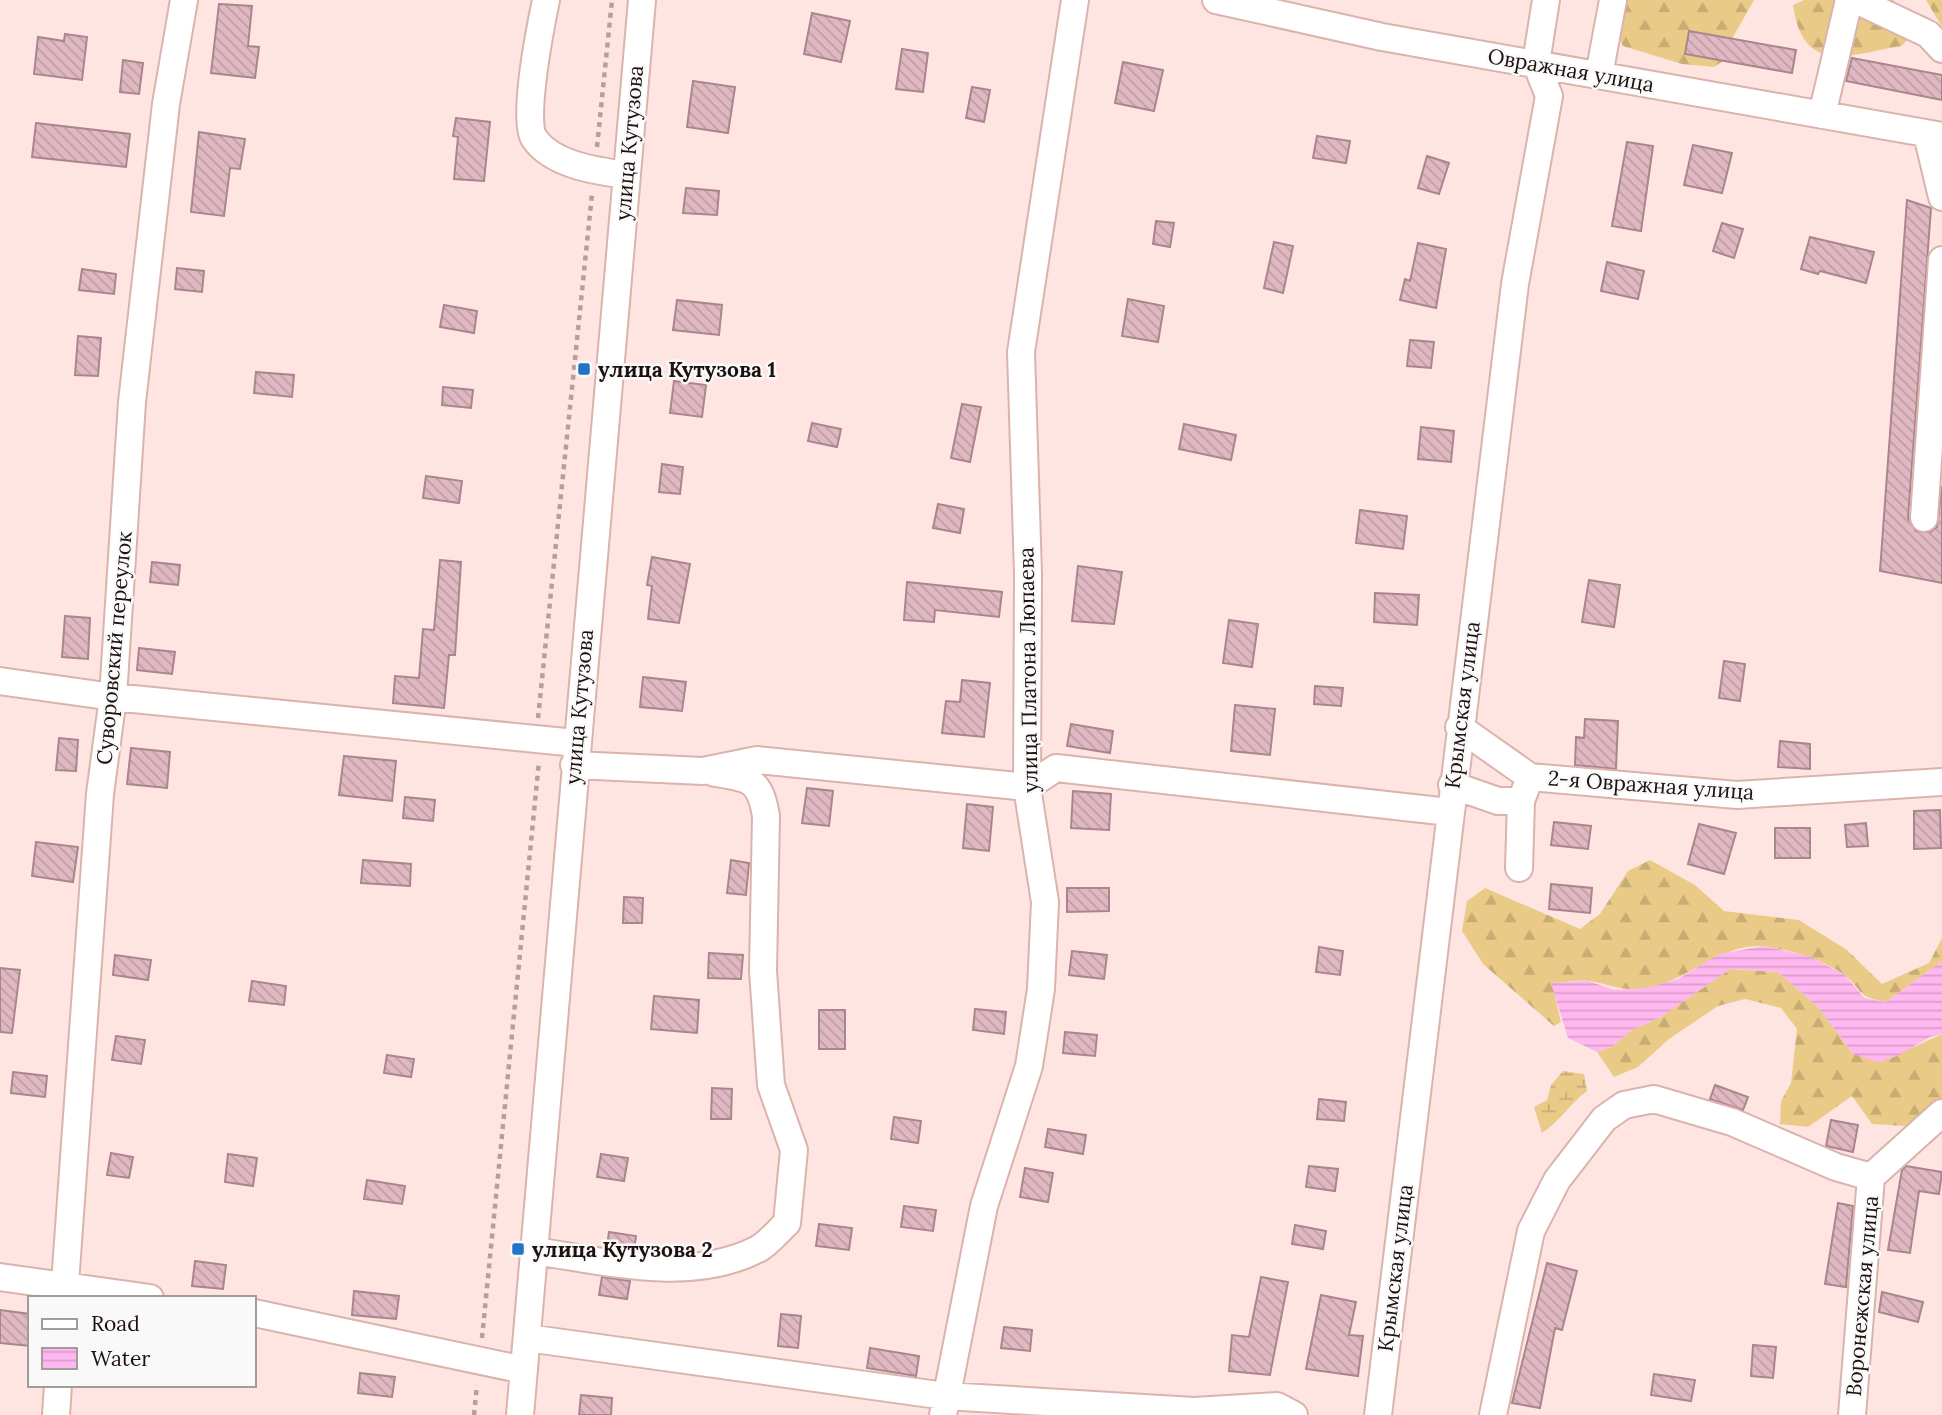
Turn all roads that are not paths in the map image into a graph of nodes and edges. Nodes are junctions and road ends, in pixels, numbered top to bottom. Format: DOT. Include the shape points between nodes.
graph roads {
  1 [pos="184,0"];
  2 [pos="546,0"];
  3 [pos="642,0"];
  4 [pos="1075,0"];
  5 [pos="1216,0"];
  6 [pos="1546,0"];
  7 [pos="1613,0"];
  8 [pos="1849,0"];
  9 [pos="1856,0"];
  10 [pos="1942,49"];
  11 [pos="1536,63"];
  12 [pos="1599,75"];
  13 [pos="1822,115"];
  14 [pos="1935,135"];
  15 [pos="626,175"];
  16 [pos="1942,197"];
  17 [pos="1942,260"];
  18 [pos="1924,517"];
  19 [pos="0,681"];
  20 [pos="113,698"];
  21 [pos="1459,727"];
  22 [pos="575,754"];
  23 [pos="703,771"];
  24 [pos="1942,782"];
  25 [pos="1452,785"];
  26 [pos="1027,787"];
  27 [pos="1526,789"];
  28 [pos="1449,812"];
  29 [pos="1519,868"];
  30 [pos="1942,1113"];
  31 [pos="1871,1177"];
  32 [pos="534,1251"];
  33 [pos="0,1277"];
  34 [pos="65,1292"];
  35 [pos="122,1296"];
  36 [pos="256,1313"];
  37 [pos="527,1338"];
  38 [pos="524,1370"];
  39 [pos="58,1387"];
  40 [pos="944,1406"];
  41 [pos="56,1415"];
  42 [pos="520,1415"];
  43 [pos="1294,1415"];
  44 [pos="1378,1415"];
  45 [pos="1493,1415"];
  46 [pos="1852,1415"];
  1 -- 20 [label="street, Суворовский переулок" via="166,104 132,402"];
  2 -- 15 [label="street" via="528,118 534,138 556,157"];
  3 -- 15 [label="street, улица Кутузова"];
  4 -- 26 [label="street, улица Платона Люпаева" via="1021,352 1028,574"];
  5 -- 11 [label="street, Овражная улица" via="1382,37"];
  6 -- 11 [label="street"];
  7 -- 12 [label="street"];
  8 -- 13 [label="street"];
  9 -- 10 [label="street" via="1928,34"];
  11 -- 12 [label="street, Овражная улица"];
  11 -- 21 [label="street, Крымская улица" via="1549,96 1515,284"];
  12 -- 13 [label="street, Овражная улица"];
  13 -- 14 [label="street, Овражная улица"];
  14 -- 16 [label="street"];
  15 -- 22 [label="street, улица Кутузова"];
  17 -- 18 [label="street"];
  19 -- 20 [label="street"];
  20 -- 22 [label="street" via="541,740"];
  20 -- 34 [label="street, Суворовский переулок" via="100,794"];
  21 -- 25 [label="street, Крымская улица"];
  21 -- 27 [label="street, 2-я Овражная улица"];
  22 -- 23 [label="street"];
  22 -- 32 [label="street, улица Кутузова"];
  23 -- 26 [label="street" via="757,760"];
  23 -- 32 [label="street" via="747,778 762,793 771,1085 794,1150 787,1223 760,1248 709,1265 654,1268"];
  24 -- 27 [label="street, 2-я Овражная улица" via="1737,795"];
  25 -- 27 [label="street" via="1498,801"];
  25 -- 28 [label="street, Крымская улица"];
  26 -- 28 [label="street" via="1055,768"];
  26 -- 40 [label="street, улица Платона Люпаева" via="1045,902 1041,989 1029,1066 984,1206"];
  27 -- 29 [label="street"];
  28 -- 44 [label="street, Крымская улица"];
  30 -- 31 [label="street"];
  31 -- 45 [label="street" via="1836,1167 1732,1122 1654,1099 1624,1105 1604,1119 1557,1180 1531,1231"];
  31 -- 46 [label="street, Воронежская улица"];
  32 -- 37 [label="street, улица Кутузова"];
  33 -- 34 [label="street"];
  34 -- 35 [label="street"];
  36 -- 38 [label="street"];
  37 -- 38 [label="street, улица Кутузова"];
  37 -- 40 [label="street"];
  38 -- 42 [label="street, улица Кутузова"];
  39 -- 41 [label="street"];
  40 -- 43 [label="street" via="1194,1411 1278,1406"];
}
